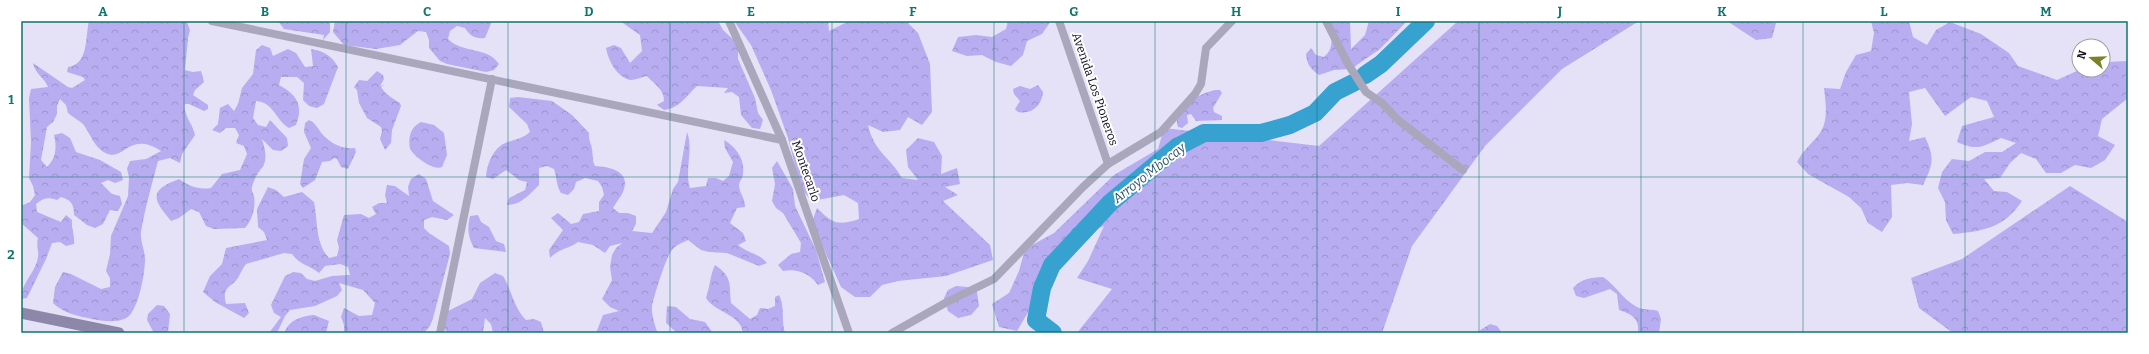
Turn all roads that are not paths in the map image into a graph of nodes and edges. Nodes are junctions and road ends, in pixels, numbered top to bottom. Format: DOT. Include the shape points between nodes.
graph roads {
  1 [pos="212,21"];
  2 [pos="729,21"];
  3 [pos="1059,21"];
  4 [pos="1232,21"];
  5 [pos="1326,21"];
  6 [pos="492,79"];
  7 [pos="782,140"];
  8 [pos="1108,164"];
  9 [pos="1463,170"];
  10 [pos="21,313"];
  11 [pos="119,333"];
  12 [pos="440,333"];
  13 [pos="849,333"];
  14 [pos="892,333"];
  1 -- 6 [label="street" via="284,38 386,56"];
  2 -- 7 [label="street, Montecarlo"];
  3 -- 8 [label="street, Avenida Los Pioneros"];
  4 -- 8 [label="street" via="1206,48 1201,84 1194,94 1161,132"];
  5 -- 9 [label="street" via="1366,92"];
  6 -- 7 [label="street"];
  6 -- 12 [label="street"];
  7 -- 13 [label="street, Montecarlo"];
  8 -- 14 [label="street" via="994,279"];
  10 -- 11 [label="street"];
}
